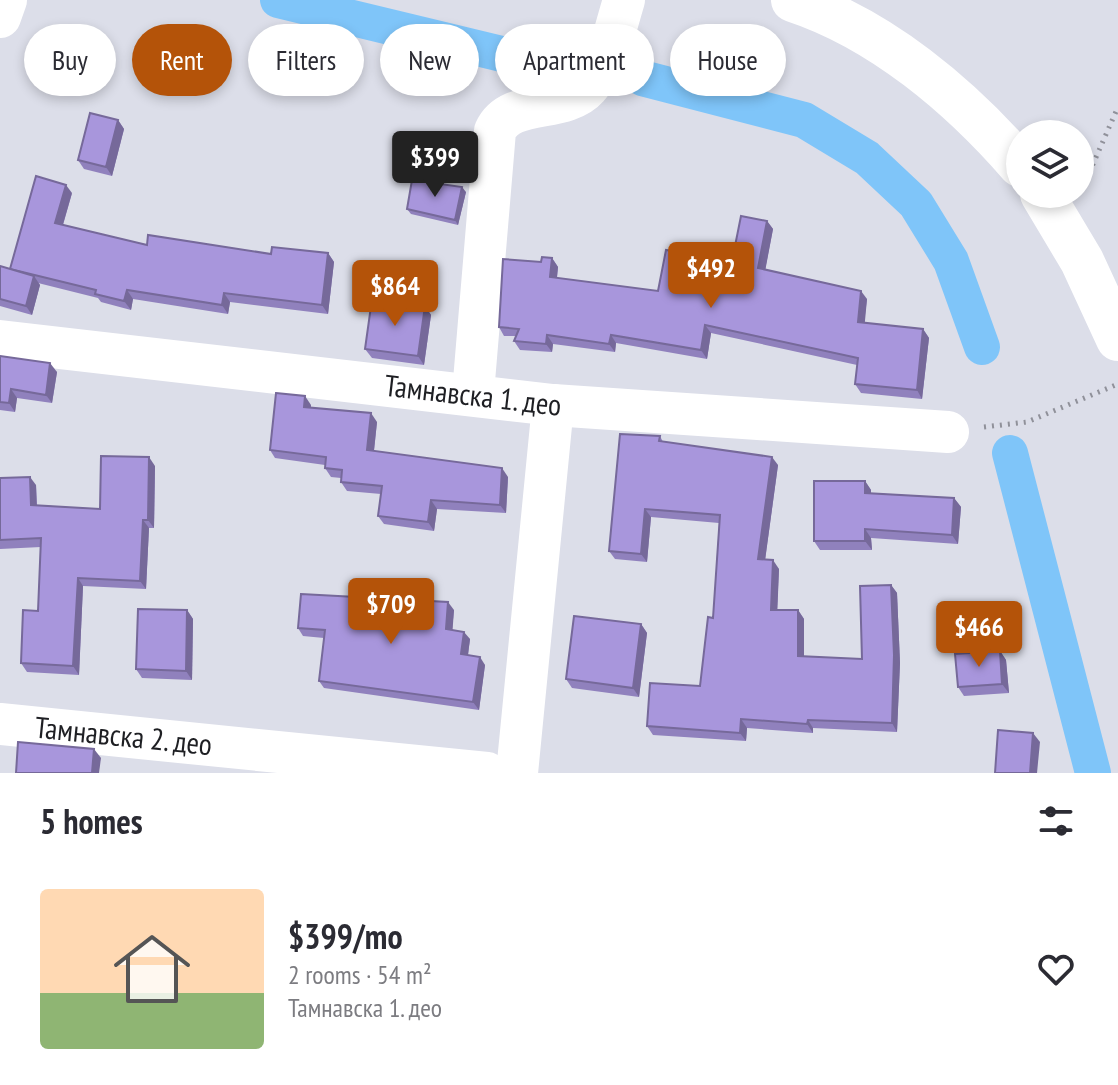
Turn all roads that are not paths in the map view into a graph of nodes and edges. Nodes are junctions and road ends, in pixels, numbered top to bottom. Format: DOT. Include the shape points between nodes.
graph roads {
  1 [pos="6,0"];
  2 [pos="624,0"];
  3 [pos="793,0"];
  4 [pos="0,17"];
  5 [pos="1006,151"];
  6 [pos="1050,208"];
  7 [pos="1118,339"];
  8 [pos="0,341"];
  9 [pos="473,393"];
  10 [pos="553,405"];
  11 [pos="948,432"];
  12 [pos="0,724"];
  13 [pos="487,773"];
  14 [pos="517,773"];
  1 -- 4 [label="street"];
  2 -- 9 [label="street" via="604,62 589,86 570,99 511,114 495,131"];
  3 -- 5 [label="main road" via="902,57 955,98"];
  6 -- 7 [label="main road"];
  8 -- 9 [label="street, Тамнавска 1. део"];
  9 -- 10 [label="street, Тамнавска 1. део"];
  10 -- 11 [label="street, Тамнавска 1. део"];
  10 -- 14 [label="street"];
  12 -- 13 [label="street, Тамнавска 2. део"];
}
